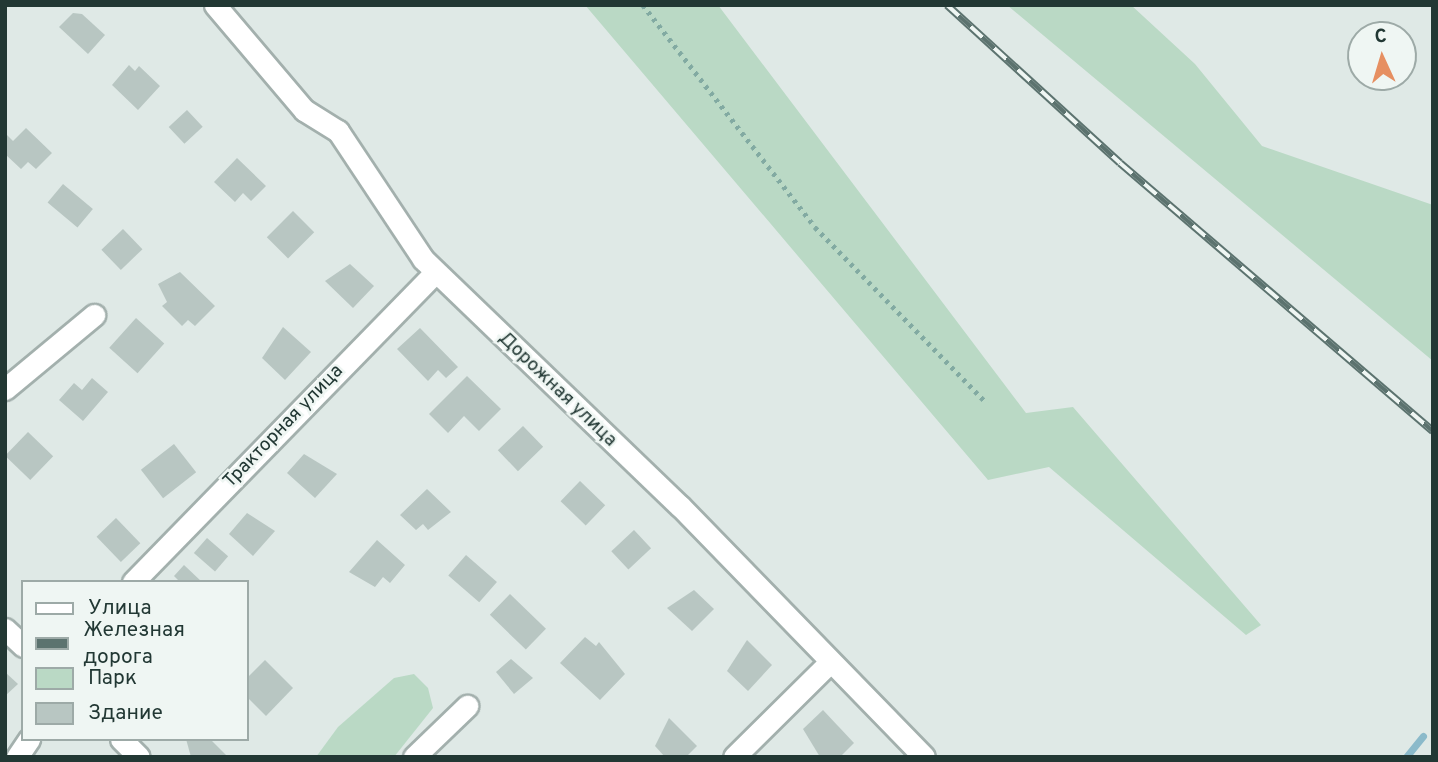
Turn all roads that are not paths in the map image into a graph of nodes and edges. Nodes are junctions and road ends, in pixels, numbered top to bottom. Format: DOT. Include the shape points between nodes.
graph roads {
  1 [pos="215,5"];
  2 [pos="436,272"];
  3 [pos="94,314"];
  4 [pos="5,389"];
  5 [pos="135,580"];
  6 [pos="5,629"];
  7 [pos="21,644"];
  8 [pos="829,663"];
  9 [pos="467,706"];
  10 [pos="28,741"];
  11 [pos="123,741"];
  12 [pos="18,757"];
  13 [pos="139,757"];
  14 [pos="414,757"];
  15 [pos="734,757"];
  16 [pos="924,757"];
  1 -- 2 [label="street, Дорожная улица" via="304,110 338,131 362,161 377,197"];
  2 -- 5 [label="street, Тракторная улица"];
  2 -- 8 [label="street, Дорожная улица" via="680,506"];
  3 -- 4 [label="street"];
  6 -- 7 [label="street"];
  8 -- 15 [label="street"];
  8 -- 16 [label="street, Дорожная улица"];
  9 -- 14 [label="street"];
  10 -- 12 [label="street"];
  11 -- 13 [label="street"];
}
